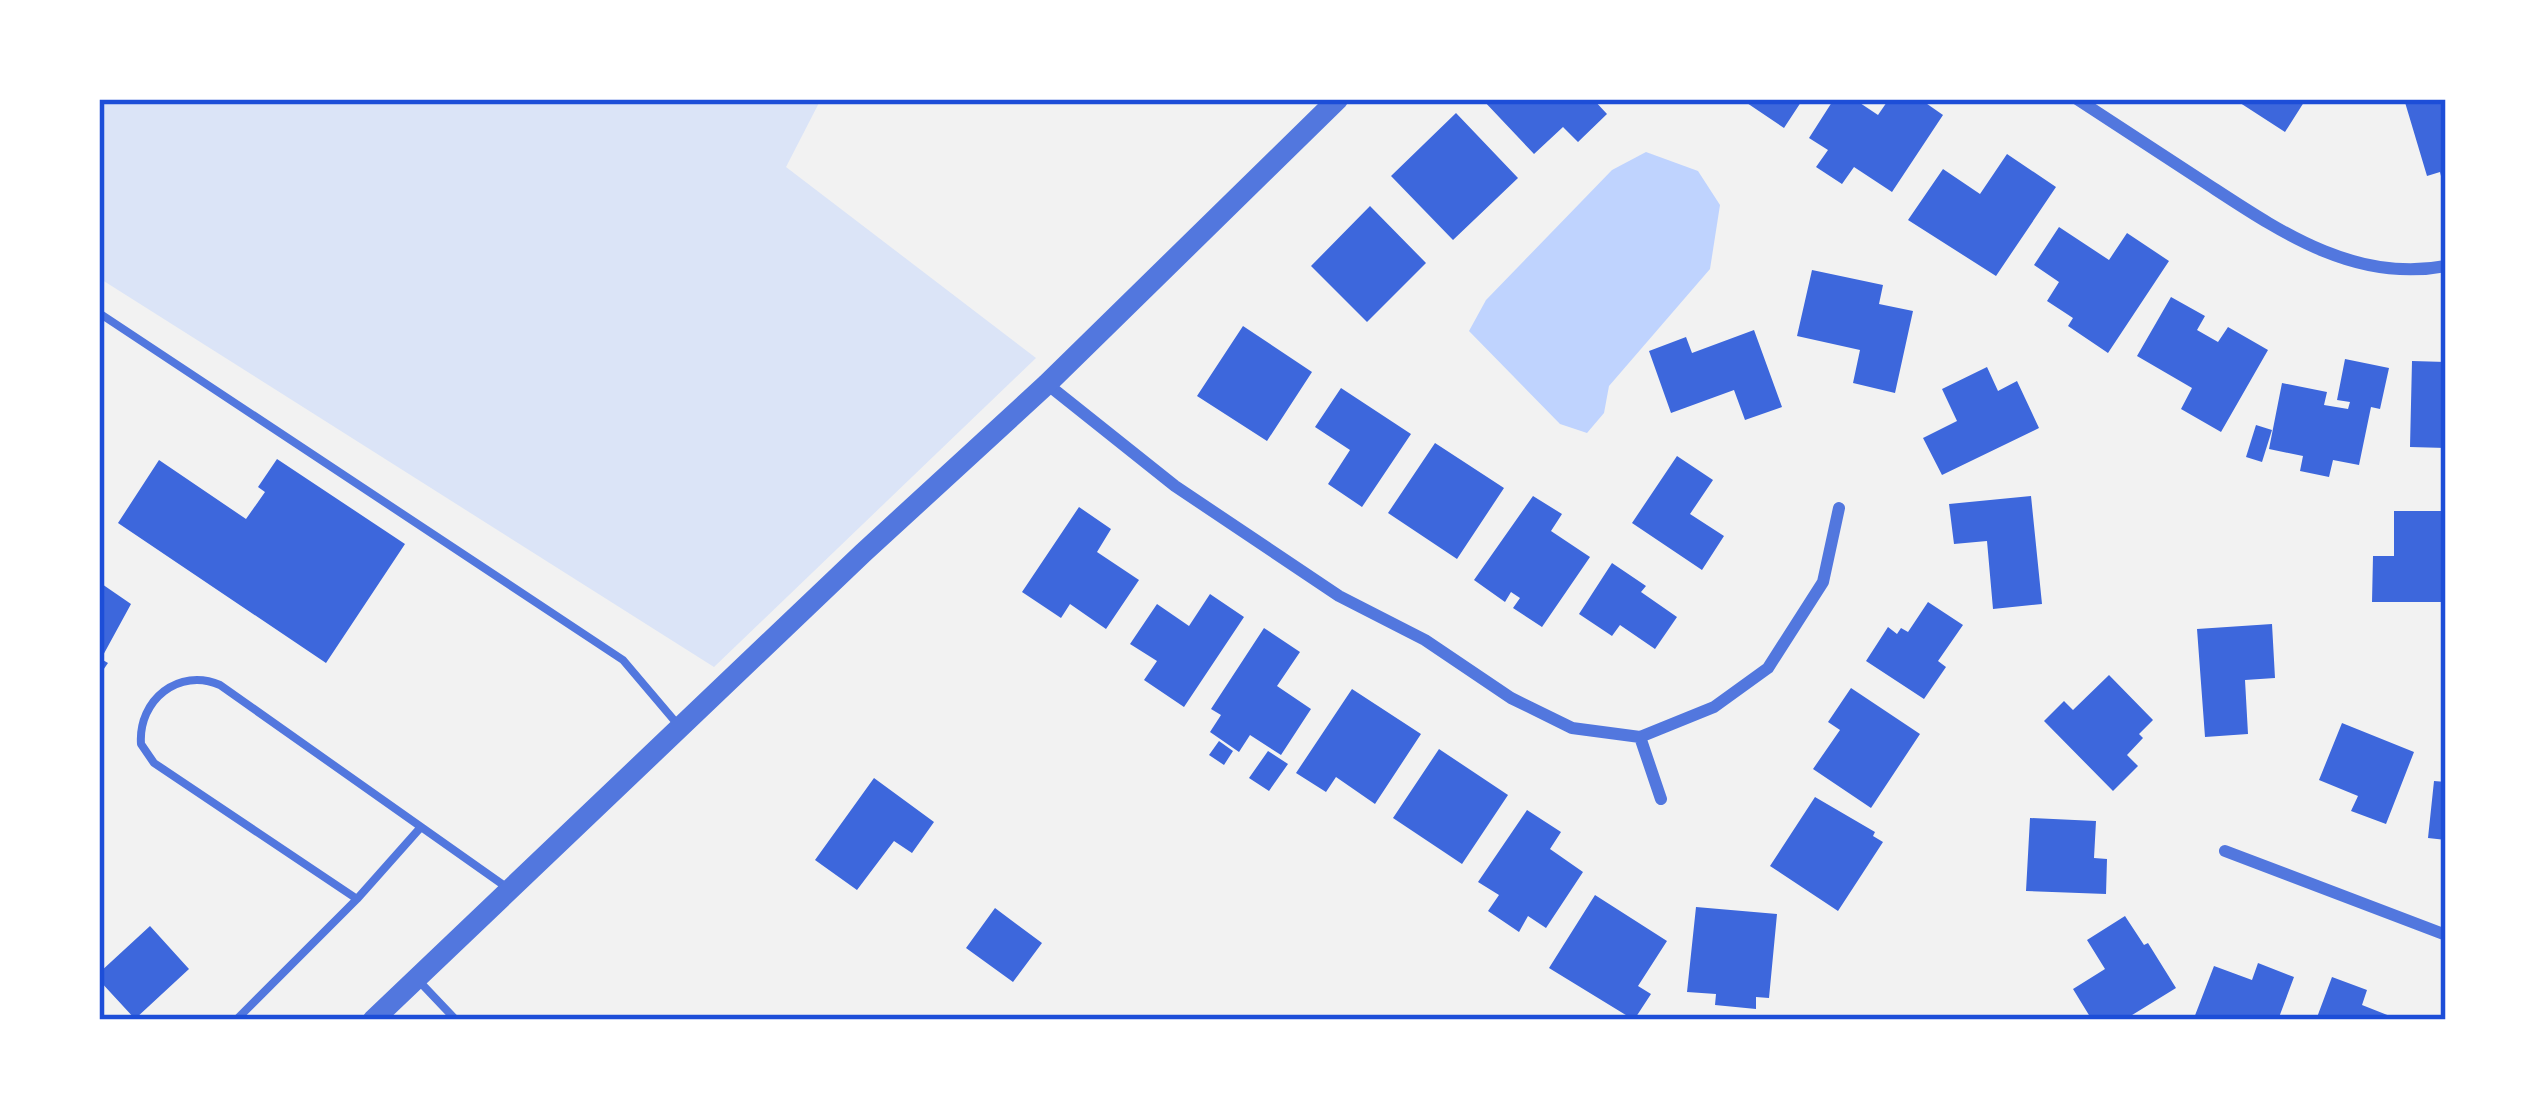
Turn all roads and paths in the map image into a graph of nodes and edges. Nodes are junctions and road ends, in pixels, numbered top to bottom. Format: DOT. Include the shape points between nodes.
graph roads {
  1 [pos="1338,99"];
  2 [pos="2077,99"];
  3 [pos="2109,99"];
  4 [pos="2099,114"];
  5 [pos="2446,266"];
  6 [pos="99,313"];
  7 [pos="1047,384"];
  8 [pos="1839,508"];
  9 [pos="680,728"];
  10 [pos="1640,737"];
  11 [pos="1661,799"];
  12 [pos="422,827"];
  13 [pos="2225,851"];
  14 [pos="510,890"];
  15 [pos="357,898"];
  16 [pos="2446,935"];
  17 [pos="417,979"];
  18 [pos="236,1020"];
  19 [pos="373,1020"];
  20 [pos="456,1020"];
  1 -- 7 [label="street"];
  2 -- 4 [label="street"];
  3 -- 4 [label="street"];
  4 -- 5 [label="street" via="2329,255 2374,267"];
  6 -- 9 [label="lane" via="623,660"];
  7 -- 9 [label="street"];
  7 -- 10 [label="street" via="1175,486 1339,596 1572,728"];
  8 -- 10 [label="street" via="1823,582 1768,668 1714,707"];
  9 -- 14 [label="street"];
  10 -- 11 [label="street"];
  12 -- 14 [label="lane"];
  12 -- 15 [label="lane"];
  12 -- 15 [label="lane" via="211,681 184,680 153,700 140,733 154,763"];
  13 -- 16 [label="street"];
  14 -- 17 [label="street"];
  15 -- 18 [label="lane"];
  17 -- 19 [label="street"];
  17 -- 20 [label="lane"];
}
